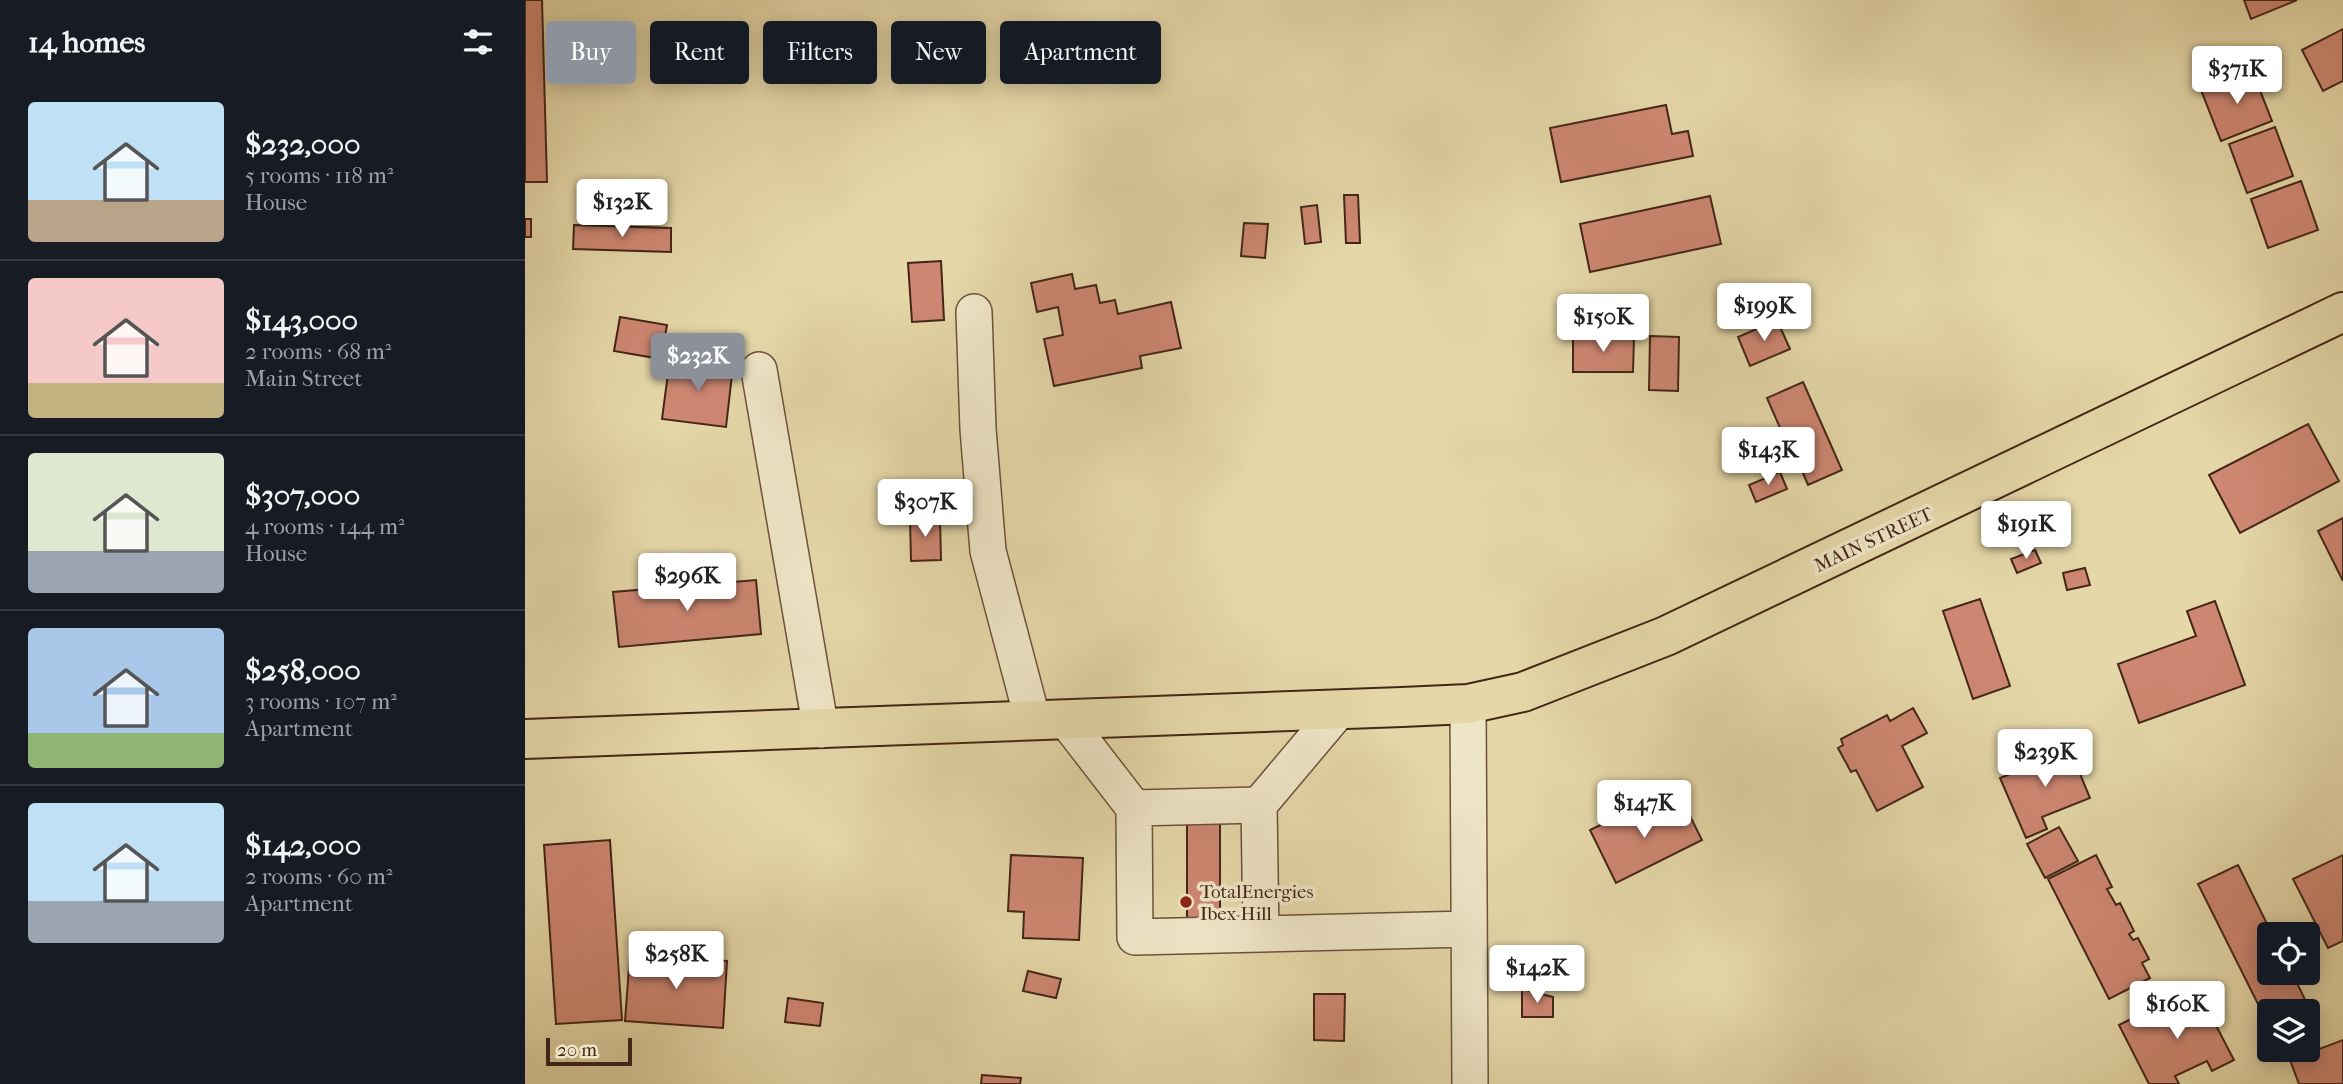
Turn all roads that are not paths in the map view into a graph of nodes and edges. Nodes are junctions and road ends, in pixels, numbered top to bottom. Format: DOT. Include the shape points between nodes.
graph roads {
  1 [pos="974,312"];
  2 [pos="2343,312"];
  3 [pos="759,370"];
  4 [pos="1468,704"];
  5 [pos="1339,709"];
  6 [pos="1050,720"];
  7 [pos="821,730"];
  8 [pos="525,739"];
  9 [pos="1259,805"];
  10 [pos="1134,808"];
  11 [pos="1469,929"];
  12 [pos="1261,934"];
  13 [pos="1470,1084"];
  1 -- 6 [label="street" via="988,551"];
  2 -- 4 [label="main road, MAIN STREET" via="1666,636 1523,692"];
  3 -- 7 [label="street"];
  4 -- 5 [label="main road, MAIN STREET"];
  4 -- 11 [label="street"];
  5 -- 6 [label="main road, MAIN STREET"];
  5 -- 9 [label="street"];
  6 -- 7 [label="main road, MAIN STREET"];
  6 -- 10 [label="street"];
  7 -- 8 [label="main road, MAIN STREET"];
  9 -- 10 [label="street"];
  9 -- 12 [label="street"];
  10 -- 12 [label="street" via="1135,937"];
  11 -- 12 [label="street"];
  11 -- 13 [label="street"];
}
